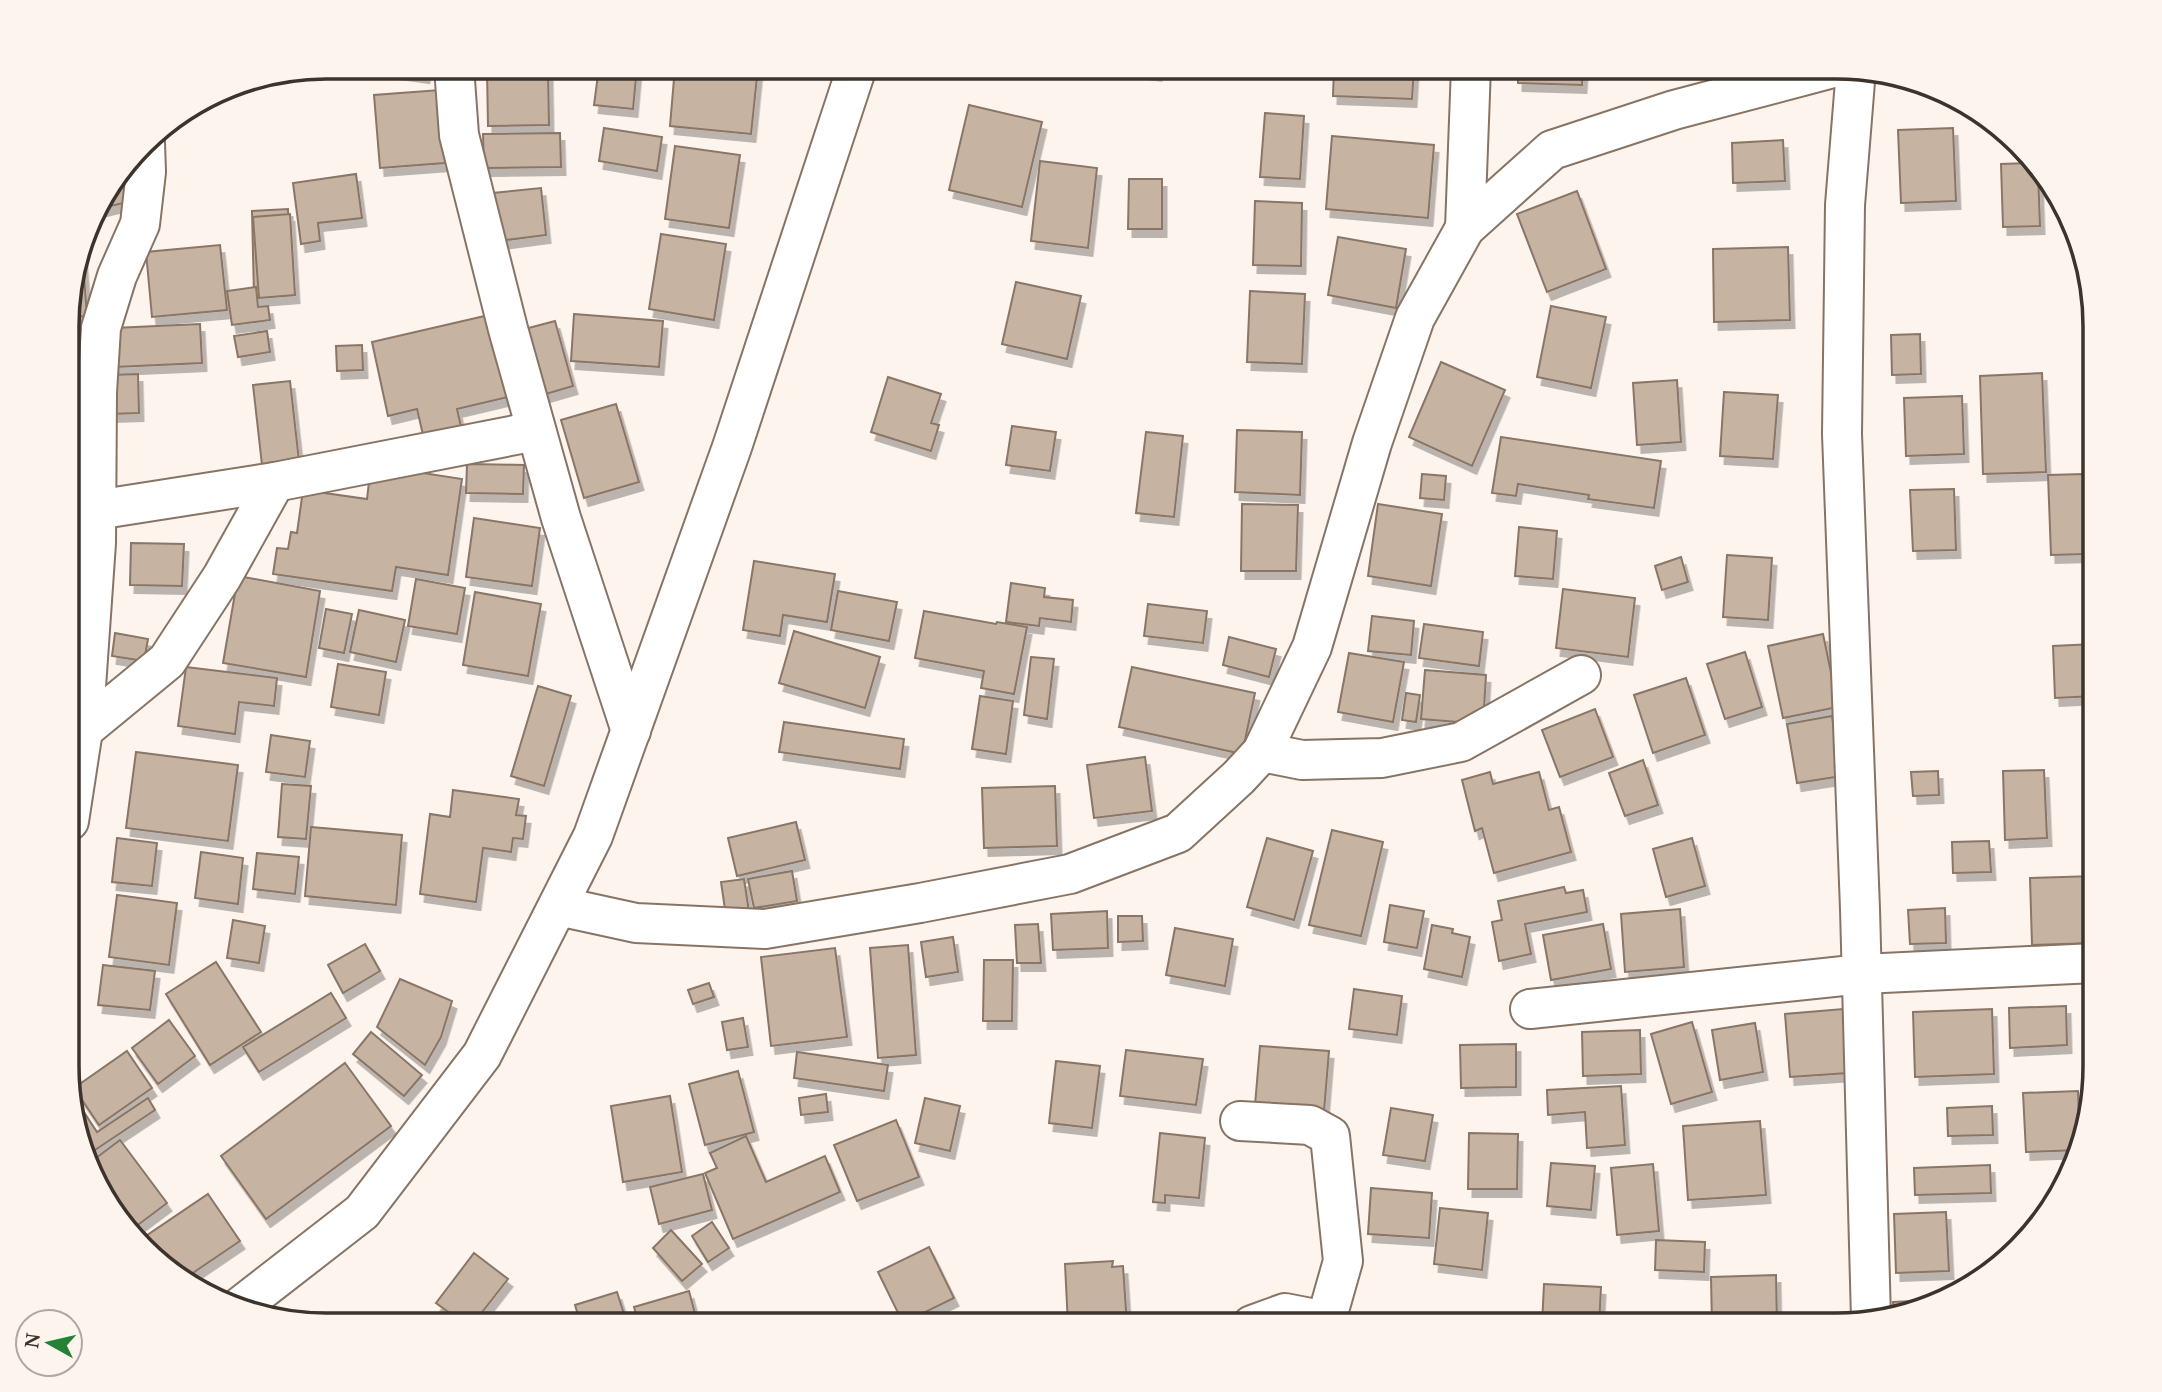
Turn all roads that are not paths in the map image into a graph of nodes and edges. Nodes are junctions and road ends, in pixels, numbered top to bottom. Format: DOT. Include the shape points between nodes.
graph roads {
  1 [pos="455,79"];
  2 [pos="853,79"];
  3 [pos="1471,79"];
  4 [pos="1792,79"];
  5 [pos="1855,79"];
  6 [pos="145,157"];
  7 [pos="1465,228"];
  8 [pos="536,431"];
  9 [pos="275,482"];
  10 [pos="96,510"];
  11 [pos="1581,674"];
  12 [pos="83,730"];
  13 [pos="631,731"];
  14 [pos="1262,752"];
  15 [pos="79,756"];
  16 [pos="558,906"];
  17 [pos="2083,964"];
  18 [pos="1862,974"];
  19 [pos="1530,1009"];
  20 [pos="1240,1121"];
  21 [pos="250,1301"];
  22 [pos="1871,1311"];
  23 [pos="1330,1313"];
  1 -- 8 [label="street" via="459,135"];
  2 -- 13 [label="street" via="732,447"];
  3 -- 7 [label="street"];
  4 -- 7 [label="street" via="1674,110 1552,150"];
  5 -- 18 [label="street" via="1845,205 1842,434"];
  6 -- 10 [label="street" via="140,224 101,328"];
  7 -- 14 [label="street" via="1415,318 1372,443 1312,648"];
  8 -- 9 [label="street"];
  8 -- 13 [label="street"];
  9 -- 10 [label="street"];
  9 -- 12 [label="street" via="222,577 167,661"];
  10 -- 12 [label="street"];
  11 -- 14 [label="street" via="1461,742 1382,758 1302,760"];
  12 -- 15 [label="street"];
  13 -- 16 [label="street" via="593,836"];
  14 -- 16 [label="street" via="1178,833 1070,874 765,929 636,923"];
  16 -- 21 [label="street" via="482,1055 362,1212"];
  17 -- 18 [label="street"];
  18 -- 19 [label="street"];
  18 -- 22 [label="street"];
  20 -- 23 [label="street" via="1310,1125 1330,1136 1343,1261"];
}
